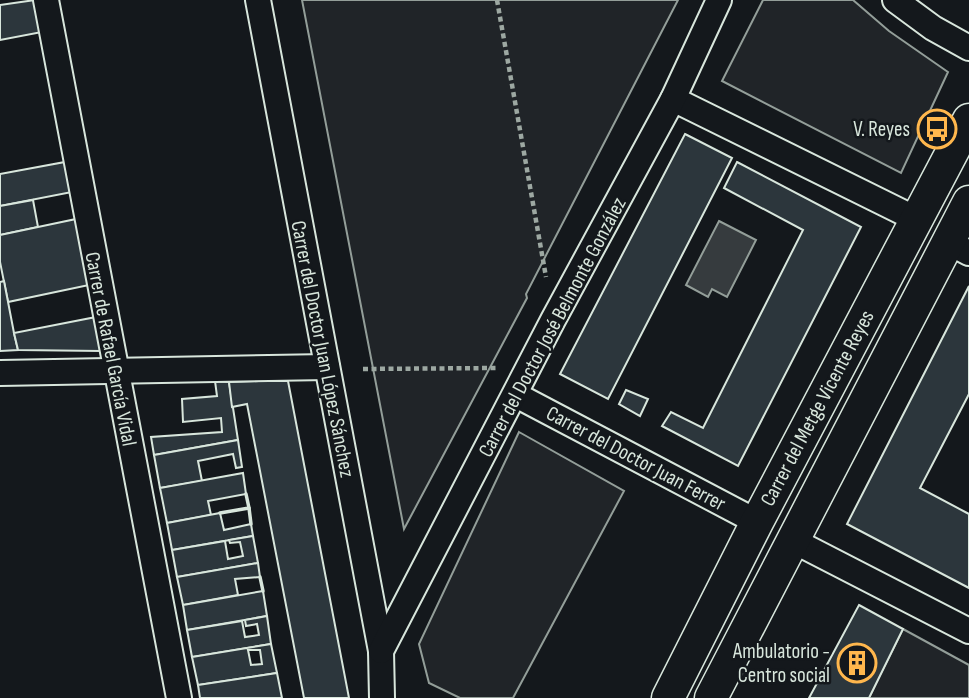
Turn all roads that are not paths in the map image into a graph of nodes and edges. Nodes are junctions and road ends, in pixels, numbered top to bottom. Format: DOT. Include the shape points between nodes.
graph roads {
  1 [pos="46,0"];
  2 [pos="258,0"];
  3 [pos="719,0"];
  4 [pos="895,0"];
  5 [pos="969,48"];
  6 [pos="673,99"];
  7 [pos="969,120"];
  8 [pos="969,202"];
  9 [pos="918,220"];
  10 [pos="958,247"];
  11 [pos="327,367"];
  12 [pos="115,371"];
  13 [pos="0,373"];
  14 [pos="516,395"];
  15 [pos="757,522"];
  16 [pos="792,540"];
  17 [pos="969,631"];
  18 [pos="381,651"];
  19 [pos="179,698"];
  20 [pos="382,698"];
  21 [pos="668,698"];
  22 [pos="711,698"];
  1 -- 12 [label="street, Carrer de Rafael García Vidal"];
  2 -- 11 [label="street, Carrer del Doctor Juan López Sánchez"];
  3 -- 6 [label="street, Carrer del Doctor José Belmonte González"];
  4 -- 5 [label="street"];
  6 -- 9 [label="street"];
  6 -- 14 [label="street, Carrer del Doctor José Belmonte González"];
  7 -- 9 [label="street, Carrer del Metge Vicente Reyes"];
  8 -- 10 [label="street, Carrer del Metge Vicente Reyes"];
  9 -- 15 [label="street, Carrer del Metge Vicente Reyes"];
  10 -- 16 [label="street, Carrer del Metge Vicente Reyes"];
  11 -- 12 [label="street"];
  11 -- 18 [label="street, Carrer del Doctor Juan López Sánchez"];
  12 -- 13 [label="street"];
  12 -- 19 [label="street, Carrer de Rafael García Vidal"];
  14 -- 15 [label="street, Carrer del Doctor Juan Ferrer"];
  14 -- 18 [label="street, Carrer del Doctor José Belmonte González"];
  15 -- 21 [label="street, Carrer del Metge Vicente Reyes"];
  16 -- 17 [label="street"];
  16 -- 22 [label="street, Carrer del Metge Vicente Reyes"];
  18 -- 20 [label="street, Carrer del Doctor Juan López Sánchez"];
}
